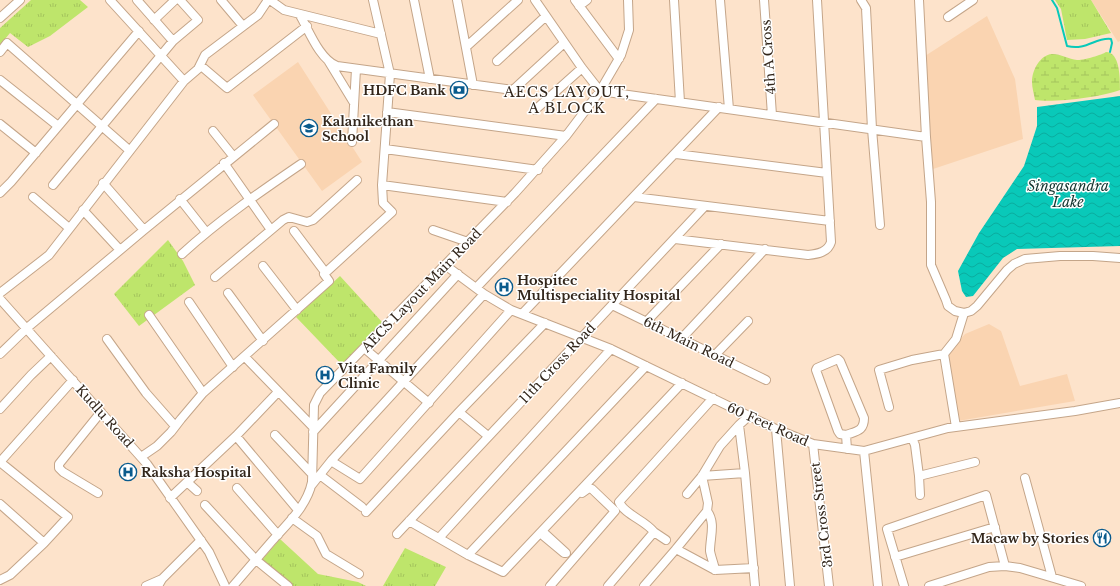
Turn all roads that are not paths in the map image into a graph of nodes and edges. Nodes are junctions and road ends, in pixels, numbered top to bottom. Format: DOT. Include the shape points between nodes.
graph roads {
  1 [pos="20,0"];
  2 [pos="110,0"];
  3 [pos="137,0"];
  4 [pos="175,0"];
  5 [pos="180,0"];
  6 [pos="221,0"];
  7 [pos="269,0"];
  8 [pos="373,0"];
  9 [pos="414,0"];
  10 [pos="457,0"];
  11 [pos="518,0"];
  12 [pos="587,0"];
  13 [pos="628,0"];
  14 [pos="674,0"];
  15 [pos="720,0"];
  16 [pos="764,0"];
  17 [pos="817,0"];
  18 [pos="861,0"];
  19 [pos="918,0"];
  20 [pos="973,0"];
  21 [pos="537,1"];
  22 [pos="577,3"];
  23 [pos="1,14"];
  24 [pos="300,15"];
  25 [pos="546,16"];
  26 [pos="948,17"];
  27 [pos="154,20"];
  28 [pos="243,26"];
  29 [pos="307,26"];
  30 [pos="139,31"];
  31 [pos="381,34"];
  32 [pos="173,41"];
  33 [pos="564,43"];
  34 [pos="466,47"];
  35 [pos="0,52"];
  36 [pos="161,56"];
  37 [pos="619,59"];
  38 [pos="328,61"];
  39 [pos="497,61"];
  40 [pos="200,65"];
  41 [pos="582,68"];
  42 [pos="356,69"];
  43 [pos="390,74"];
  44 [pos="430,79"];
  45 [pos="0,80"];
  46 [pos="184,81"];
  47 [pos="473,85"];
  48 [pos="600,91"];
  49 [pos="656,99"];
  50 [pos="680,102"];
  51 [pos="77,104"];
  52 [pos="354,104"];
  53 [pos="719,108"];
  54 [pos="729,109"];
  55 [pos="535,110"];
  56 [pos="387,112"];
  57 [pos="772,115"];
  58 [pos="824,122"];
  59 [pos="0,124"];
  60 [pos="274,124"];
  61 [pos="58,126"];
  62 [pos="102,126"];
  63 [pos="872,129"];
  64 [pos="213,131"];
  65 [pos="566,136"];
  66 [pos="926,137"];
  67 [pos="352,142"];
  68 [pos="385,149"];
  69 [pos="129,150"];
  70 [pos="36,153"];
  71 [pos="676,154"];
  72 [pos="233,156"];
  73 [pos="224,163"];
  74 [pos="301,164"];
  75 [pos="538,170"];
  76 [pos="827,173"];
  77 [pos="357,180"];
  78 [pos="103,183"];
  79 [pos="53,185"];
  80 [pos="382,185"];
  81 [pos="0,193"];
  82 [pos="33,197"];
  83 [pos="634,197"];
  84 [pos="180,199"];
  85 [pos="249,200"];
  86 [pos="507,202"];
  87 [pos="706,206"];
  88 [pos="83,210"];
  89 [pos="830,221"];
  90 [pos="880,225"];
  91 [pos="69,228"];
  92 [pos="144,230"];
  93 [pos="270,230"];
  94 [pos="433,230"];
  95 [pos="206,232"];
  96 [pos="294,232"];
  97 [pos="674,239"];
  98 [pos="468,242"];
  99 [pos="721,244"];
  100 [pos="765,249"];
  101 [pos="120,250"];
  102 [pos="182,254"];
  103 [pos="1120,258"];
  104 [pos="445,264"];
  105 [pos="263,266"];
  106 [pos="326,272"];
  107 [pos="458,274"];
  108 [pos="215,277"];
  109 [pos="476,288"];
  110 [pos="228,292"];
  111 [pos="0,293"];
  112 [pos="484,294"];
  113 [pos="0,298"];
  114 [pos="189,302"];
  115 [pos="612,305"];
  116 [pos="297,310"];
  117 [pos="511,310"];
  118 [pos="964,313"];
  119 [pos="522,314"];
  120 [pos="149,315"];
  121 [pos="647,321"];
  122 [pos="748,321"];
  123 [pos="545,323"];
  124 [pos="27,328"];
  125 [pos="582,337"];
  126 [pos="682,338"];
  127 [pos="107,339"];
  128 [pos="263,341"];
  129 [pos="364,348"];
  130 [pos="611,349"];
  131 [pos="0,354"];
  132 [pos="944,354"];
  133 [pos="715,355"];
  134 [pos="51,356"];
  135 [pos="245,357"];
  136 [pos="379,360"];
  137 [pos="646,366"];
  138 [pos="233,367"];
  139 [pos="73,380"];
  140 [pos="766,380"];
  141 [pos="404,381"];
  142 [pos="682,383"];
  143 [pos="278,392"];
  144 [pos="203,393"];
  145 [pos="713,398"];
  146 [pos="428,402"];
  147 [pos="1120,403"];
  148 [pos="890,407"];
  149 [pos="0,409"];
  150 [pos="101,412"];
  151 [pos="459,412"];
  152 [pos="749,416"];
  153 [pos="739,425"];
  154 [pos="175,426"];
  155 [pos="956,427"];
  156 [pos="313,430"];
  157 [pos="776,430"];
  158 [pos="275,435"];
  159 [pos="846,435"];
  160 [pos="236,436"];
  161 [pos="488,436"];
  162 [pos="912,438"];
  163 [pos="813,444"];
  164 [pos="847,448"];
  165 [pos="864,451"];
  166 [pos="141,457"];
  167 [pos="331,461"];
  168 [pos="975,462"];
  169 [pos="745,473"];
  170 [pos="316,475"];
  171 [pos="702,476"];
  172 [pos="919,476"];
  173 [pos="1025,478"];
  174 [pos="188,482"];
  175 [pos="237,488"];
  176 [pos="197,491"];
  177 [pos="98,493"];
  178 [pos="687,494"];
  179 [pos="920,495"];
  180 [pos="170,498"];
  181 [pos="0,504"];
  182 [pos="206,505"];
  183 [pos="298,510"];
  184 [pos="706,510"];
  185 [pos="292,518"];
  186 [pos="409,521"];
  187 [pos="994,526"];
  188 [pos="654,532"];
  189 [pos="397,534"];
  190 [pos="544,534"];
  191 [pos="278,535"];
  192 [pos="440,538"];
  193 [pos="201,540"];
  194 [pos="666,540"];
  195 [pos="44,543"];
  196 [pos="676,549"];
  197 [pos="468,555"];
  198 [pos="895,557"];
  199 [pos="575,558"];
  200 [pos="256,560"];
  201 [pos="1005,566"];
  202 [pos="754,568"];
  203 [pos="715,570"];
  204 [pos="359,574"];
  205 [pos="1052,577"];
  206 [pos="0,580"];
  207 [pos="160,583"];
  208 [pos="648,585"];
  209 [pos="146,586"];
  210 [pos="232,586"];
  211 [pos="288,586"];
  212 [pos="550,586"];
  213 [pos="608,586"];
  214 [pos="755,586"];
  215 [pos="790,586"];
  216 [pos="829,586"];
  217 [pos="878,586"];
  218 [pos="904,586"];
  219 [pos="929,586"];
  220 [pos="1081,586"];
  1 -- 23 [label="street"];
  2 -- 30 [label="street"];
  3 -- 27 [label="street"];
  4 -- 27 [label="street"];
  5 -- 32 [label="street" via="198,20"];
  6 -- 28 [label="street"];
  7 -- 24 [label="street" via="284,10"];
  7 -- 28 [label="street" via="258,15"];
  8 -- 31 [label="street"];
  9 -- 44 [label="street"];
  10 -- 34 [label="street"];
  11 -- 34 [label="street"];
  12 -- 22 [label="street"];
  13 -- 37 [label="street, AECS Layout Main Road" via="629,30"];
  14 -- 50 [label="street"];
  15 -- 54 [label="street"];
  16 -- 57 [label="street, 4th A Cross"];
  17 -- 58 [label="street"];
  18 -- 63 [label="street" via="866,8"];
  19 -- 66 [label="street"];
  20 -- 26 [label="street"];
  21 -- 25 [label="street"];
  22 -- 37 [label="street"];
  24 -- 29 [label="street"];
  24 -- 31 [label="street"];
  25 -- 33 [label="street"];
  25 -- 39 [label="street"];
  27 -- 32 [label="street"];
  28 -- 40 [label="street" via="205,55"];
  29 -- 38 [label="street"];
  29 -- 40 [label="street" via="227,88"];
  30 -- 36 [label="street"];
  30 -- 51 [label="street"];
  31 -- 43 [label="street"];
  32 -- 36 [label="street"];
  33 -- 41 [label="street"];
  33 -- 47 [label="street" via="513,90"];
  34 -- 47 [label="street"];
  35 -- 51 [label="street" via="7,44"];
  36 -- 46 [label="street"];
  36 -- 62 [label="street"];
  37 -- 48 [label="street, AECS Layout Main Road"];
  38 -- 42 [label="street" via="341,67"];
  38 -- 52 [label="street"];
  40 -- 46 [label="street"];
  41 -- 48 [label="street"];
  41 -- 55 [label="street"];
  42 -- 43 [label="street"];
  42 -- 52 [label="street"];
  43 -- 44 [label="street"];
  43 -- 56 [label="street"];
  44 -- 47 [label="street"];
  45 -- 61 [label="street"];
  46 -- 69 [label="street"];
  48 -- 49 [label="street"];
  48 -- 65 [label="street, AECS Layout Main Road"];
  49 -- 50 [label="street"];
  49 -- 109 [label="street"];
  50 -- 53 [label="street"];
  51 -- 61 [label="street"];
  51 -- 62 [label="street"];
  52 -- 67 [label="street"];
  53 -- 54 [label="street"];
  53 -- 71 [label="street"];
  54 -- 57 [label="street"];
  56 -- 65 [label="street"];
  56 -- 68 [label="street"];
  57 -- 58 [label="street"];
  58 -- 63 [label="street"];
  58 -- 76 [label="street"];
  59 -- 70 [label="street"];
  60 -- 72 [label="street"];
  61 -- 70 [label="street"];
  62 -- 69 [label="street"];
  62 -- 79 [label="street"];
  63 -- 66 [label="street"];
  63 -- 90 [label="street"];
  64 -- 72 [label="street"];
  65 -- 75 [label="street, AECS Layout Main Road"];
  66 -- 118 [label="street" via="931,202 931,264 948,306"];
  68 -- 75 [label="street"];
  68 -- 80 [label="street"];
  69 -- 78 [label="street"];
  70 -- 81 [label="street"];
  71 -- 76 [label="street"];
  71 -- 83 [label="street"];
  72 -- 73 [label="street"];
  73 -- 84 [label="street"];
  73 -- 85 [label="street"];
  74 -- 85 [label="street"];
  75 -- 86 [label="street, AECS Layout Main Road"];
  76 -- 89 [label="street"];
  77 -- 93 [label="street" via="313,220 307,222 289,217"];
  78 -- 88 [label="street"];
  78 -- 92 [label="street"];
  80 -- 86 [label="street"];
  80 -- 106 [label="street" via="384,203 392,212"];
  82 -- 91 [label="street"];
  83 -- 87 [label="street"];
  83 -- 119 [label="street"];
  84 -- 92 [label="street"];
  84 -- 95 [label="street"];
  85 -- 93 [label="street"];
  85 -- 95 [label="street"];
  86 -- 98 [label="street, AECS Layout Main Road"];
  87 -- 89 [label="street"];
  87 -- 97 [label="street, 11th Cross Road"];
  88 -- 91 [label="street"];
  88 -- 101 [label="street"];
  89 -- 100 [label="street" via="831,242 824,251 808,255"];
  91 -- 111 [label="street" via="49,254"];
  92 -- 101 [label="street"];
  93 -- 108 [label="street"];
  94 -- 98 [label="street"];
  95 -- 102 [label="street"];
  96 -- 106 [label="street"];
  97 -- 99 [label="street"];
  97 -- 115 [label="street, 11th Cross Road"];
  98 -- 104 [label="street, AECS Layout Main Road"];
  99 -- 100 [label="street"];
  99 -- 121 [label="street"];
  100 -- 126 [label="street"];
  101 -- 124 [label="street"];
  103 -- 118 [label="street" via="1060,256 1025,259 1007,270 977,306"];
  104 -- 107 [label="street, 60 Feet Road"];
  104 -- 129 [label="street, AECS Layout Main Road"];
  105 -- 116 [label="street"];
  106 -- 116 [label="street" via="324,274 328,281"];
  107 -- 109 [label="street, 60 Feet Road"];
  107 -- 136 [label="street"];
  109 -- 112 [label="street, 60 Feet Road"];
  110 -- 128 [label="street"];
  112 -- 117 [label="street, 60 Feet Road"];
  112 -- 141 [label="street"];
  113 -- 124 [label="street, Kudlu Road"];
  114 -- 138 [label="street"];
  115 -- 121 [label="street, 6th Main Road"];
  115 -- 125 [label="street, 11th Cross Road"];
  116 -- 128 [label="street"];
  117 -- 119 [label="street, 60 Feet Road"];
  117 -- 146 [label="street"];
  118 -- 132 [label="street" via="956,338"];
  119 -- 123 [label="street, 60 Feet Road"];
  120 -- 144 [label="street"];
  121 -- 126 [label="street, 6th Main Road"];
  122 -- 133 [label="street"];
  123 -- 125 [label="street, 60 Feet Road"];
  123 -- 151 [label="street"];
  124 -- 131 [label="street"];
  124 -- 134 [label="street, Kudlu Road"];
  125 -- 130 [label="street, 60 Feet Road"];
  125 -- 161 [label="street, 11th Cross Road"];
  126 -- 133 [label="street, 6th Main Road"];
  127 -- 154 [label="street" via="146,393"];
  128 -- 135 [label="street"];
  129 -- 136 [label="street"];
  129 -- 156 [label="street, AECS Layout Main Road" via="320,393 314,406"];
  130 -- 137 [label="street, 60 Feet Road"];
  130 -- 192 [label="street"];
  132 -- 148 [label="street" via="879,370"];
  132 -- 155 [label="street"];
  133 -- 140 [label="street, 6th Main Road"];
  134 -- 139 [label="street, Kudlu Road"];
  134 -- 149 [label="street"];
  135 -- 138 [label="street"];
  135 -- 143 [label="street"];
  136 -- 141 [label="street"];
  136 -- 156 [label="street"];
  137 -- 142 [label="street, 60 Feet Road"];
  137 -- 197 [label="street"];
  138 -- 144 [label="street"];
  139 -- 150 [label="street, Kudlu Road"];
  139 -- 195 [label="street" via="0,462 68,518"];
  141 -- 146 [label="street"];
  141 -- 167 [label="street"];
  142 -- 145 [label="street, 60 Feet Road"];
  142 -- 190 [label="street"];
  143 -- 156 [label="street"];
  143 -- 160 [label="street"];
  144 -- 154 [label="street"];
  145 -- 152 [label="street, 60 Feet Road"];
  145 -- 188 [label="street" via="619,502"];
  146 -- 167 [label="street" via="360,479"];
  147 -- 155 [label="street, 60 Feet Road"];
  150 -- 166 [label="street, Kudlu Road"];
  150 -- 177 [label="street" via="59,464 62,472"];
  151 -- 161 [label="street"];
  151 -- 170 [label="street" via="364,510"];
  152 -- 153 [label="street"];
  152 -- 157 [label="street, 60 Feet Road"];
  153 -- 169 [label="street"];
  153 -- 171 [label="street" via="720,446"];
  154 -- 166 [label="street" via="157,446"];
  155 -- 162 [label="street, 60 Feet Road"];
  156 -- 170 [label="street, AECS Layout Main Road"];
  157 -- 163 [label="street, 60 Feet Road"];
  157 -- 215 [label="street"];
  158 -- 170 [label="street"];
  159 -- 159 [label="street" via="862,428 864,418 838,359 816,370 838,431"];
  159 -- 164 [label="street"];
  160 -- 174 [label="street"];
  160 -- 183 [label="street"];
  161 -- 186 [label="street, 11th Cross Road"];
  162 -- 165 [label="street, 60 Feet Road"];
  162 -- 172 [label="street"];
  163 -- 164 [label="street, 60 Feet Road"];
  163 -- 216 [label="street, 3rd Cross Street"];
  164 -- 165 [label="street, 60 Feet Road"];
  165 -- 217 [label="street"];
  166 -- 180 [label="street, Kudlu Road"];
  167 -- 170 [label="street"];
  168 -- 172 [label="street"];
  169 -- 171 [label="street"];
  169 -- 202 [label="street"];
  170 -- 183 [label="street, AECS Layout Main Road"];
  171 -- 178 [label="street"];
  171 -- 184 [label="street" via="708,502"];
  172 -- 179 [label="street"];
  173 -- 205 [label="street"];
  174 -- 176 [label="street"];
  174 -- 180 [label="street"];
  175 -- 191 [label="street"];
  180 -- 193 [label="street, Kudlu Road"];
  181 -- 195 [label="street"];
  182 -- 200 [label="street"];
  183 -- 185 [label="street, AECS Layout Main Road"];
  184 -- 196 [label="street"];
  184 -- 203 [label="street" via="712,526 710,552"];
  185 -- 191 [label="street, AECS Layout Main Road"];
  185 -- 204 [label="street" via="317,536 326,554"];
  186 -- 189 [label="street, 11th Cross Road"];
  186 -- 192 [label="street"];
  187 -- 198 [label="street"];
  187 -- 198 [label="street" via="986,495 887,529"];
  187 -- 201 [label="street"];
  188 -- 194 [label="street"];
  188 -- 213 [label="street"];
  190 -- 197 [label="street" via="502,572"];
  190 -- 199 [label="street"];
  190 -- 199 [label="street" via="586,489 592,489 615,511"];
  191 -- 200 [label="street, AECS Layout Main Road"];
  192 -- 197 [label="street"];
  193 -- 207 [label="street"];
  193 -- 210 [label="street, Kudlu Road"];
  195 -- 206 [label="street" via="10,575"];
  196 -- 203 [label="street"];
  196 -- 208 [label="street"];
  198 -- 218 [label="street"];
  199 -- 212 [label="street"];
  200 -- 210 [label="street, AECS Layout Main Road"];
  200 -- 211 [label="street"];
  201 -- 205 [label="street"];
  201 -- 219 [label="street" via="989,567"];
  202 -- 203 [label="street"];
  202 -- 214 [label="street"];
  205 -- 220 [label="street"];
  207 -- 209 [label="street"];
}
